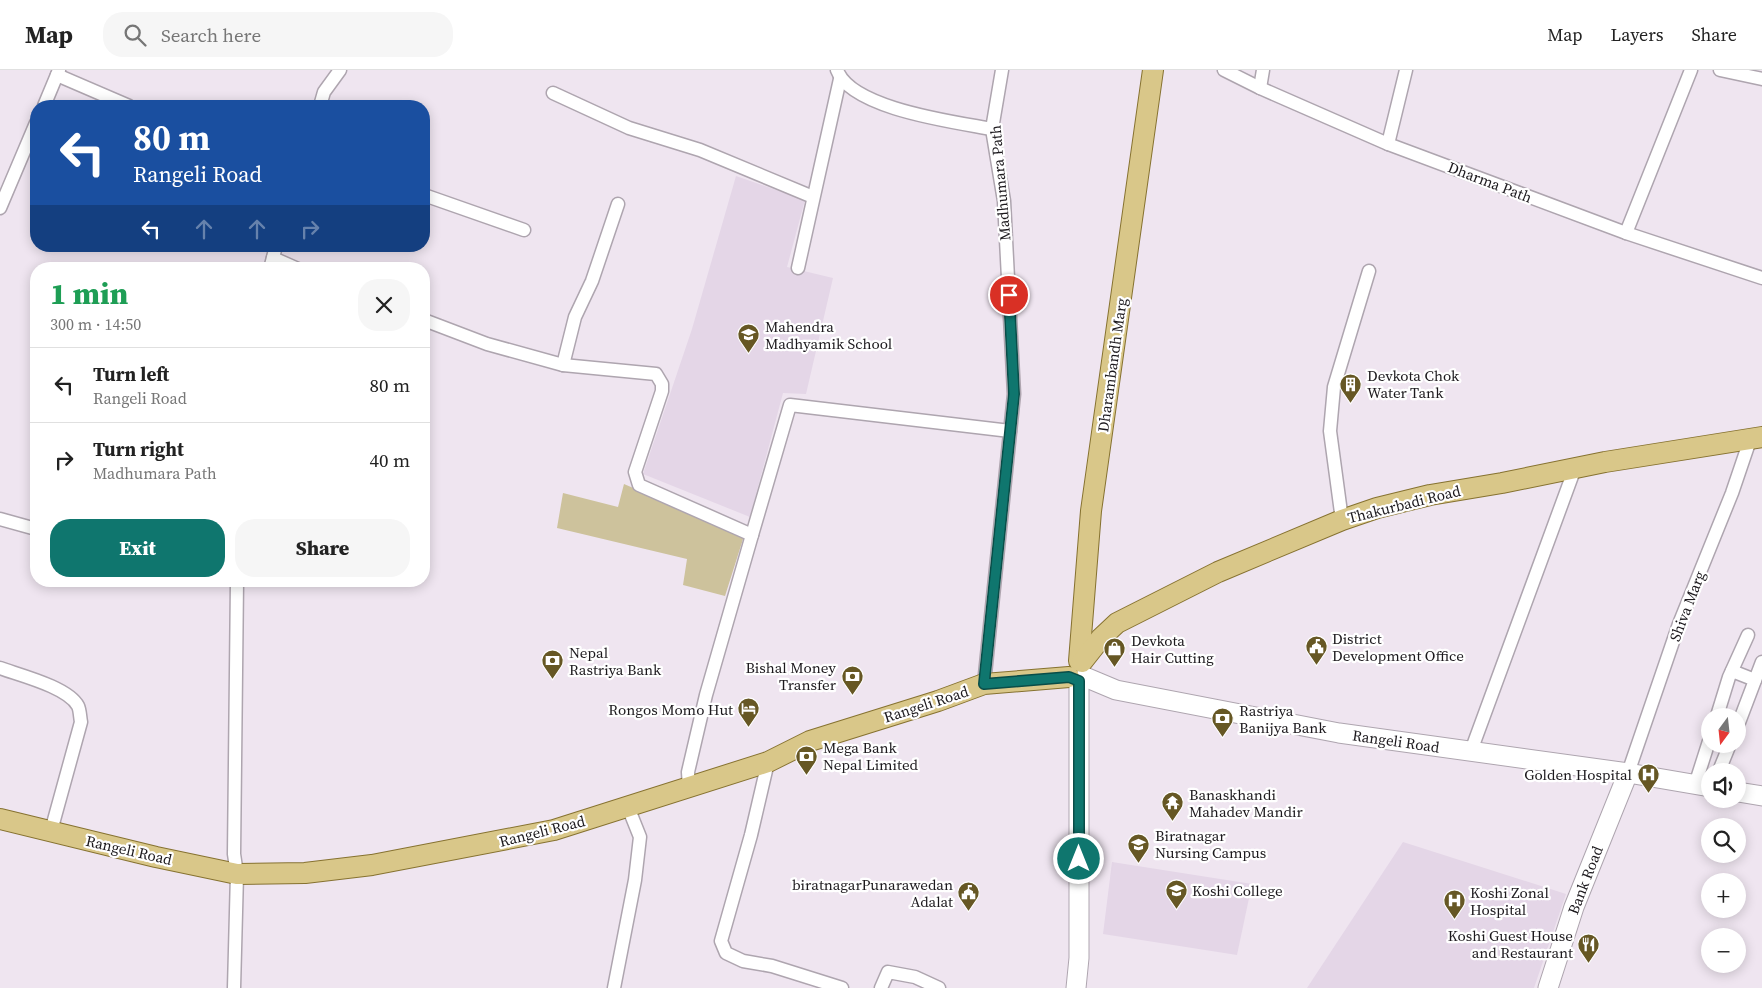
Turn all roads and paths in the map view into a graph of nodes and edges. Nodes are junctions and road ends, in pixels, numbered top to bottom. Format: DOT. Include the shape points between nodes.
graph roads {
  1 [pos="340,70"];
  2 [pos="1002,70"];
  3 [pos="1153,70"];
  4 [pos="1224,70"];
  5 [pos="1263,70"];
  6 [pos="1406,70"];
  7 [pos="1691,70"];
  8 [pos="1720,70"];
  9 [pos="58,73"];
  10 [pos="839,75"];
  11 [pos="1762,79"];
  12 [pos="1260,88"];
  13 [pos="553,93"];
  14 [pos="47,100"];
  15 [pos="116,100"];
  16 [pos="322,100"];
  17 [pos="992,129"];
  18 [pos="30,137"];
  19 [pos="1388,144"];
  20 [pos="813,196"];
  21 [pos="430,197"];
  22 [pos="618,204"];
  23 [pos="0,208"];
  24 [pos="524,230"];
  25 [pos="1626,233"];
  26 [pos="798,268"];
  27 [pos="1369,270"];
  28 [pos="1762,278"];
  29 [pos="430,322"];
  30 [pos="563,365"];
  31 [pos="1010,431"];
  32 [pos="1756,439"];
  33 [pos="1575,468"];
  34 [pos="0,519"];
  35 [pos="1342,520"];
  36 [pos="30,527"];
  37 [pos="752,535"];
  38 [pos="234,587"];
  39 [pos="1748,635"];
  40 [pos="1762,662"];
  41 [pos="0,668"];
  42 [pos="1079,672"];
  43 [pos="1732,672"];
  44 [pos="1755,680"];
  45 [pos="984,684"];
  46 [pos="1720,708"];
  47 [pos="1744,708"];
  48 [pos="1471,751"];
  49 [pos="768,762"];
  50 [pos="1628,773"];
  51 [pos="1701,786"];
  52 [pos="689,788"];
  53 [pos="1746,793"];
  54 [pos="1762,796"];
  55 [pos="628,807"];
  56 [pos="0,819"];
  57 [pos="51,831"];
  58 [pos="237,874"];
  59 [pos="234,988"];
  60 [pos="614,988"];
  61 [pos="842,988"];
  62 [pos="881,988"];
  63 [pos="939,988"];
  64 [pos="1076,988"];
  65 [pos="1548,988"];
  1 -- 16 [label="street"];
  2 -- 17 [label="street, Madhumara Path"];
  3 -- 42 [label="main road, Dharambandh Marg" via="1091,511"];
  4 -- 12 [label="street, Dharma Path"];
  5 -- 12 [label="street"];
  6 -- 19 [label="street"];
  7 -- 25 [label="street"];
  8 -- 11 [label="street"];
  9 -- 14 [label="street"];
  9 -- 15 [label="street"];
  10 -- 17 [label="street" via="866,99 921,115"];
  10 -- 20 [label="street"];
  12 -- 19 [label="street, Dharma Path"];
  13 -- 20 [label="street" via="629,128 700,150"];
  17 -- 31 [label="street, Madhumara Path" via="1004,201 1014,394"];
  18 -- 23 [label="street"];
  19 -- 25 [label="street, Dharma Path"];
  20 -- 26 [label="street"];
  21 -- 24 [label="street"];
  22 -- 30 [label="street" via="592,281 575,317"];
  25 -- 28 [label="street, Dharma Path"];
  27 -- 35 [label="street" via="1334,388 1330,430"];
  29 -- 30 [label="street" via="487,344"];
  30 -- 37 [label="street" via="659,377 662,391 635,472 639,485"];
  31 -- 37 [label="street" via="790,405"];
  31 -- 45 [label="street, Madhumara Path"];
  32 -- 33 [label="main road, Thakurbadi Road"];
  32 -- 50 [label="street, Shiva Marg" via="1679,624"];
  33 -- 35 [label="main road, Thakurbadi Road" via="1430,495"];
  33 -- 48 [label="street"];
  34 -- 36 [label="street"];
  35 -- 42 [label="main road, Thakurbadi Road" via="1218,572 1117,623 1100,638"];
  37 -- 52 [label="street" via="706,695 688,772"];
  38 -- 58 [label="street" via="234,854"];
  39 -- 43 [label="street"];
  40 -- 44 [label="street"];
  41 -- 57 [label="street" via="50,686 78,706 81,722"];
  42 -- 45 [label="main road, Rangeli Road"];
  42 -- 48 [label="main road, Rangeli Road" via="1116,690 1339,733"];
  42 -- 64 [label="main road" via="1079,958"];
  43 -- 44 [label="street"];
  43 -- 46 [label="street"];
  44 -- 47 [label="street"];
  45 -- 49 [label="main road, Rangeli Road" via="810,741"];
  48 -- 50 [label="main road, Rangeli Road"];
  49 -- 52 [label="main road, Rangeli Road"];
  49 -- 61 [label="street" via="721,941 726,953 743,960"];
  50 -- 51 [label="main road, Rangeli Road"];
  50 -- 65 [label="main road, Bank Road" via="1574,907"];
  52 -- 55 [label="main road, Rangeli Road"];
  53 -- 54 [label="main road"];
  55 -- 58 [label="main road, Rangeli Road" via="546,832 372,865 305,873"];
  55 -- 60 [label="street" via="640,837"];
  56 -- 57 [label="main road, Rangeli Road"];
  57 -- 58 [label="main road, Rangeli Road"];
  58 -- 59 [label="street"];
  62 -- 63 [label="street" via="888,972 915,977"];
}
